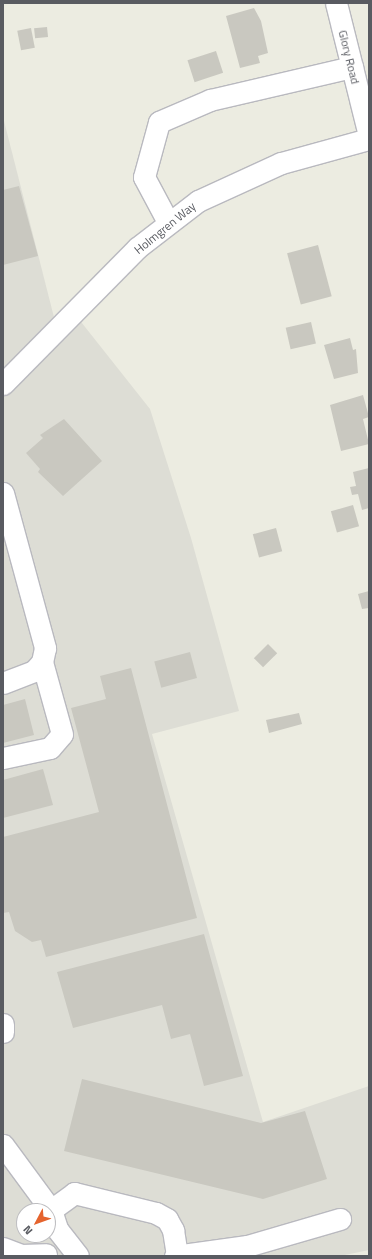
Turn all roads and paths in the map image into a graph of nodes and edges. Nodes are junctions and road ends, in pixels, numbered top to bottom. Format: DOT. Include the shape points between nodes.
graph roads {
  1 [pos="336,3"];
  2 [pos="352,67"];
  3 [pos="369,135"];
  4 [pos="369,139"];
  5 [pos="168,222"];
  6 [pos="3,384"];
  7 [pos="3,493"];
  8 [pos="42,662"];
  9 [pos="3,683"];
  10 [pos="3,758"];
  11 [pos="3,1024"];
  12 [pos="3,1032"];
  13 [pos="3,1145"];
  14 [pos="46,1203"];
  15 [pos="56,1206"];
  16 [pos="340,1219"];
  17 [pos="56,1226"];
  18 [pos="3,1248"];
  19 [pos="46,1254"];
  20 [pos="78,1256"];
  21 [pos="176,1256"];
  1 -- 2 [label="street, Glory Road"];
  2 -- 3 [label="street, Glory Road"];
  2 -- 5 [label="street" via="210,100 159,122 144,177"];
  4 -- 5 [label="street, Holmgren Way" via="281,163 240,179"];
  5 -- 6 [label="street, Holmgren Way"];
  7 -- 8 [label="street" via="45,648"];
  8 -- 9 [label="street" via="20,679"];
  8 -- 10 [label="street" via="62,734 50,748"];
  11 -- 12 [label="street"];
  13 -- 14 [label="street"];
  15 -- 21 [label="street" via="74,1193 156,1213 167,1219 173,1230"];
  16 -- 21 [label="street" via="247,1246"];
  17 -- 20 [label="street"];
  18 -- 19 [label="street" via="21,1255"];
}
